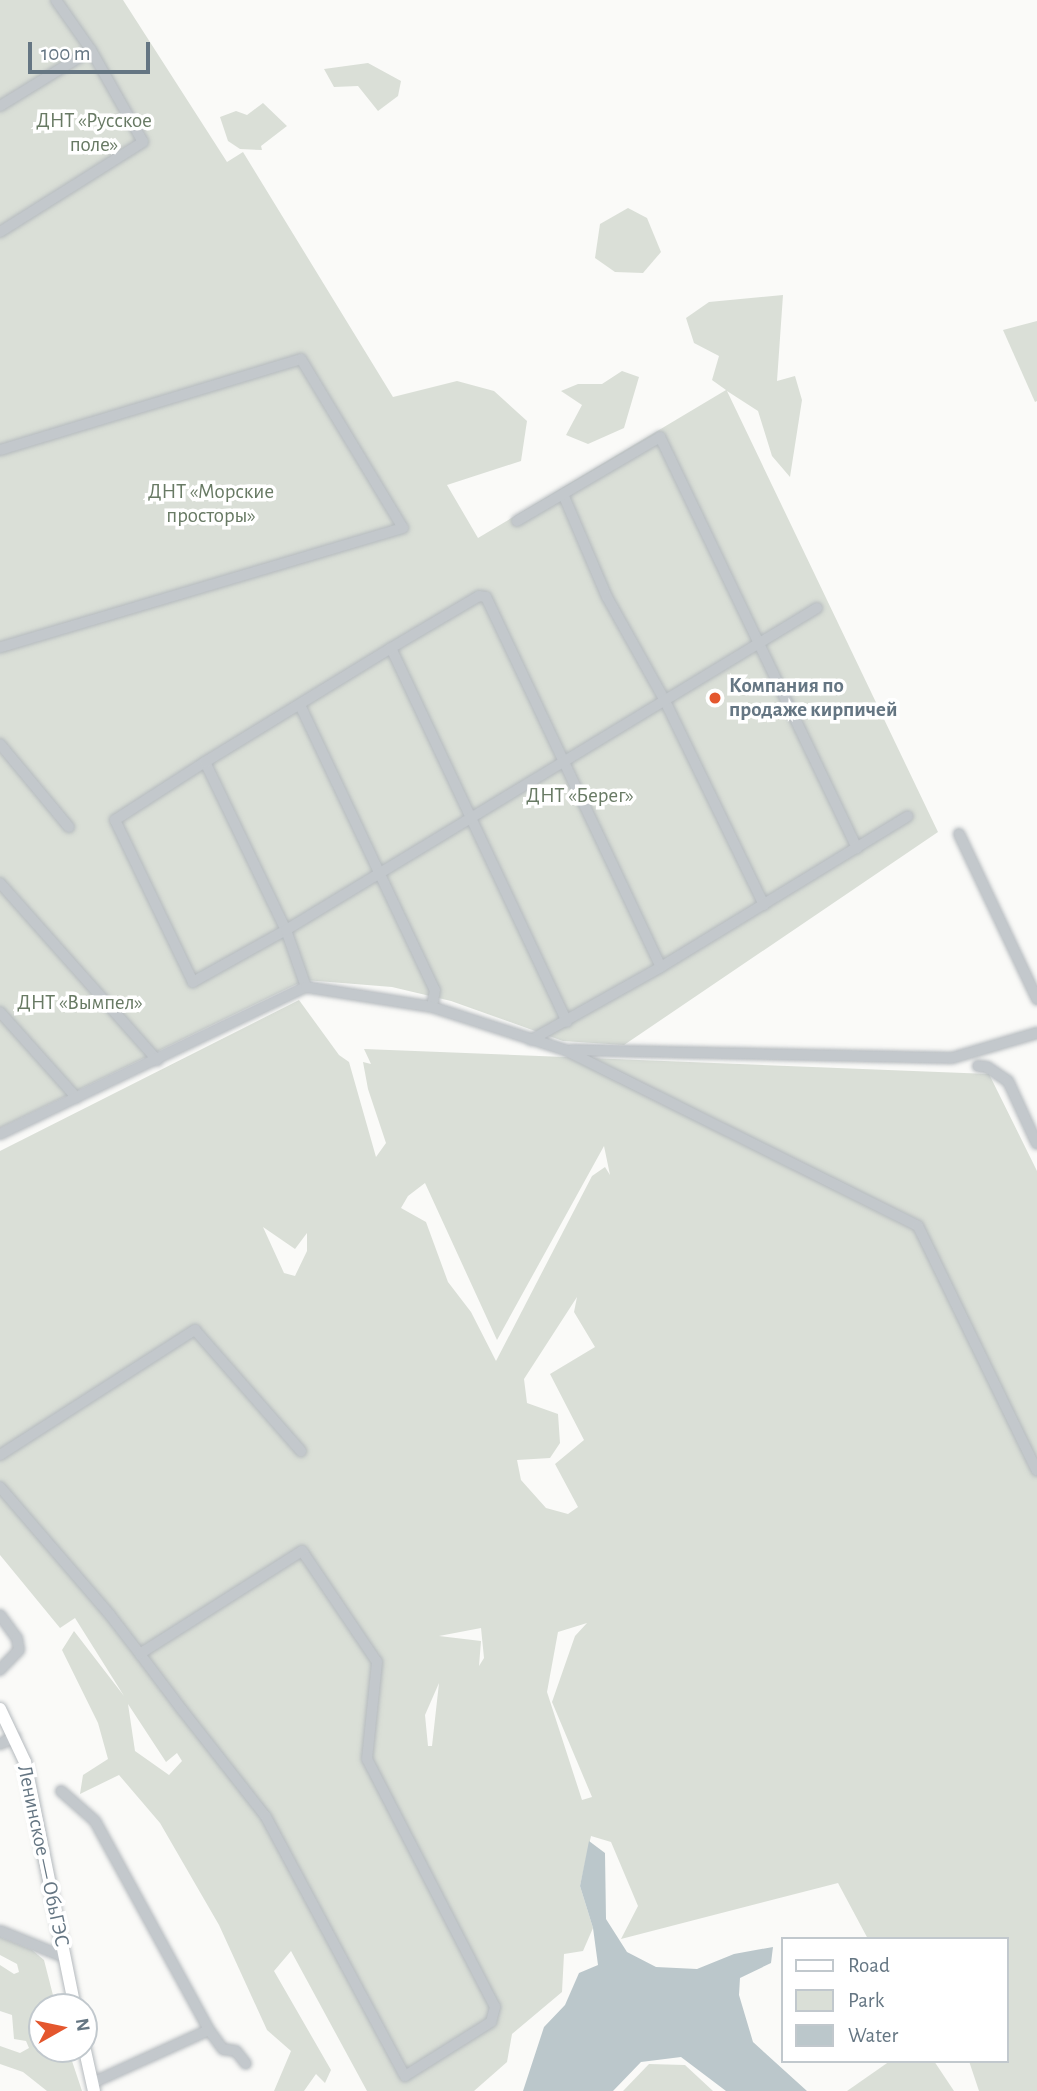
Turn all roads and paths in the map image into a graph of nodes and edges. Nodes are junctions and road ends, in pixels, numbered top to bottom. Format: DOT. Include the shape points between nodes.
graph roads {
  1 [pos="56,0"];
  2 [pos="91,50"];
  3 [pos="0,106"];
  4 [pos="0,232"];
  5 [pos="0,450"];
  6 [pos="564,495"];
  7 [pos="517,521"];
  8 [pos="817,608"];
  9 [pos="759,645"];
  10 [pos="0,647"];
  11 [pos="391,648"];
  12 [pos="664,699"];
  13 [pos="300,705"];
  14 [pos="0,744"];
  15 [pos="205,762"];
  16 [pos="565,763"];
  17 [pos="908,816"];
  18 [pos="471,818"];
  19 [pos="69,827"];
  20 [pos="959,834"];
  21 [pos="857,848"];
  22 [pos="380,877"];
  23 [pos="0,883"];
  24 [pos="764,905"];
  25 [pos="286,930"];
  26 [pos="661,967"];
  27 [pos="306,987"];
  28 [pos="1037,999"];
  29 [pos="432,1007"];
  30 [pos="0,1012"];
  31 [pos="568,1023"];
  32 [pos="1037,1032"];
  33 [pos="531,1040"];
  34 [pos="565,1050"];
  35 [pos="157,1060"];
  36 [pos="978,1066"];
  37 [pos="77,1098"];
  38 [pos="0,1133"];
  39 [pos="1037,1144"];
  40 [pos="302,1451"];
  41 [pos="0,1455"];
  42 [pos="1037,1471"];
  43 [pos="0,1487"];
  44 [pos="0,1615"];
  45 [pos="140,1654"];
  46 [pos="0,1670"];
  47 [pos="0,1709"];
  48 [pos="15,1737"];
  49 [pos="0,1744"];
  50 [pos="61,1791"];
  51 [pos="0,1931"];
  52 [pos="64,1957"];
  53 [pos="72,1993"];
  54 [pos="209,2030"];
  55 [pos="88,2063"];
  56 [pos="246,2064"];
  57 [pos="93,2087"];
  1 -- 2 [label="street"];
  2 -- 3 [label="street"];
  2 -- 4 [label="street" via="143,142"];
  5 -- 10 [label="street" via="301,359 403,528"];
  6 -- 7 [label="street"];
  6 -- 9 [label="street" via="660,437"];
  6 -- 12 [label="street" via="607,597"];
  8 -- 9 [label="street"];
  9 -- 12 [label="street"];
  9 -- 21 [label="street"];
  11 -- 13 [label="street"];
  11 -- 16 [label="street" via="479,596 486,597"];
  11 -- 18 [label="street"];
  12 -- 16 [label="street"];
  12 -- 24 [label="street"];
  13 -- 15 [label="street"];
  13 -- 22 [label="street"];
  14 -- 19 [label="street"];
  15 -- 25 [label="street"];
  15 -- 25 [label="street" via="120,815 116,827 193,982"];
  16 -- 18 [label="street"];
  16 -- 26 [label="street"];
  17 -- 21 [label="street"];
  18 -- 22 [label="street"];
  18 -- 31 [label="street"];
  20 -- 28 [label="street"];
  21 -- 24 [label="street"];
  22 -- 25 [label="street"];
  22 -- 29 [label="street" via="435,990"];
  23 -- 35 [label="street"];
  24 -- 26 [label="street"];
  25 -- 27 [label="street"];
  26 -- 31 [label="street"];
  27 -- 29 [label="street"];
  27 -- 35 [label="street"];
  29 -- 33 [label="street"];
  30 -- 37 [label="street"];
  31 -- 33 [label="street"];
  32 -- 34 [label="street" via="952,1058"];
  33 -- 34 [label="street"];
  34 -- 42 [label="street" via="918,1226"];
  35 -- 37 [label="street"];
  36 -- 39 [label="street" via="1008,1081"];
  37 -- 38 [label="street"];
  40 -- 41 [label="street" via="195,1330"];
  43 -- 45 [label="street"];
  44 -- 46 [label="street" via="17,1638 19,1650"];
  45 -- 45 [label="street" via="289,1854 405,2076 491,2022 495,2007 367,1759 377,1662 302,1551"];
  47 -- 48 [label="main road, Ленинское — ОбьГЭС"];
  48 -- 49 [label="street"];
  48 -- 52 [label="main road, Ленинское — ОбьГЭС" via="32,1788"];
  50 -- 54 [label="street" via="95,1821"];
  51 -- 52 [label="street"];
  52 -- 53 [label="main road, Ленинское — ОбьГЭС"];
  54 -- 56 [label="street" via="223,2049 236,2051"];
  54 -- 57 [label="street"];
  55 -- 57 [label="main road"];
}
